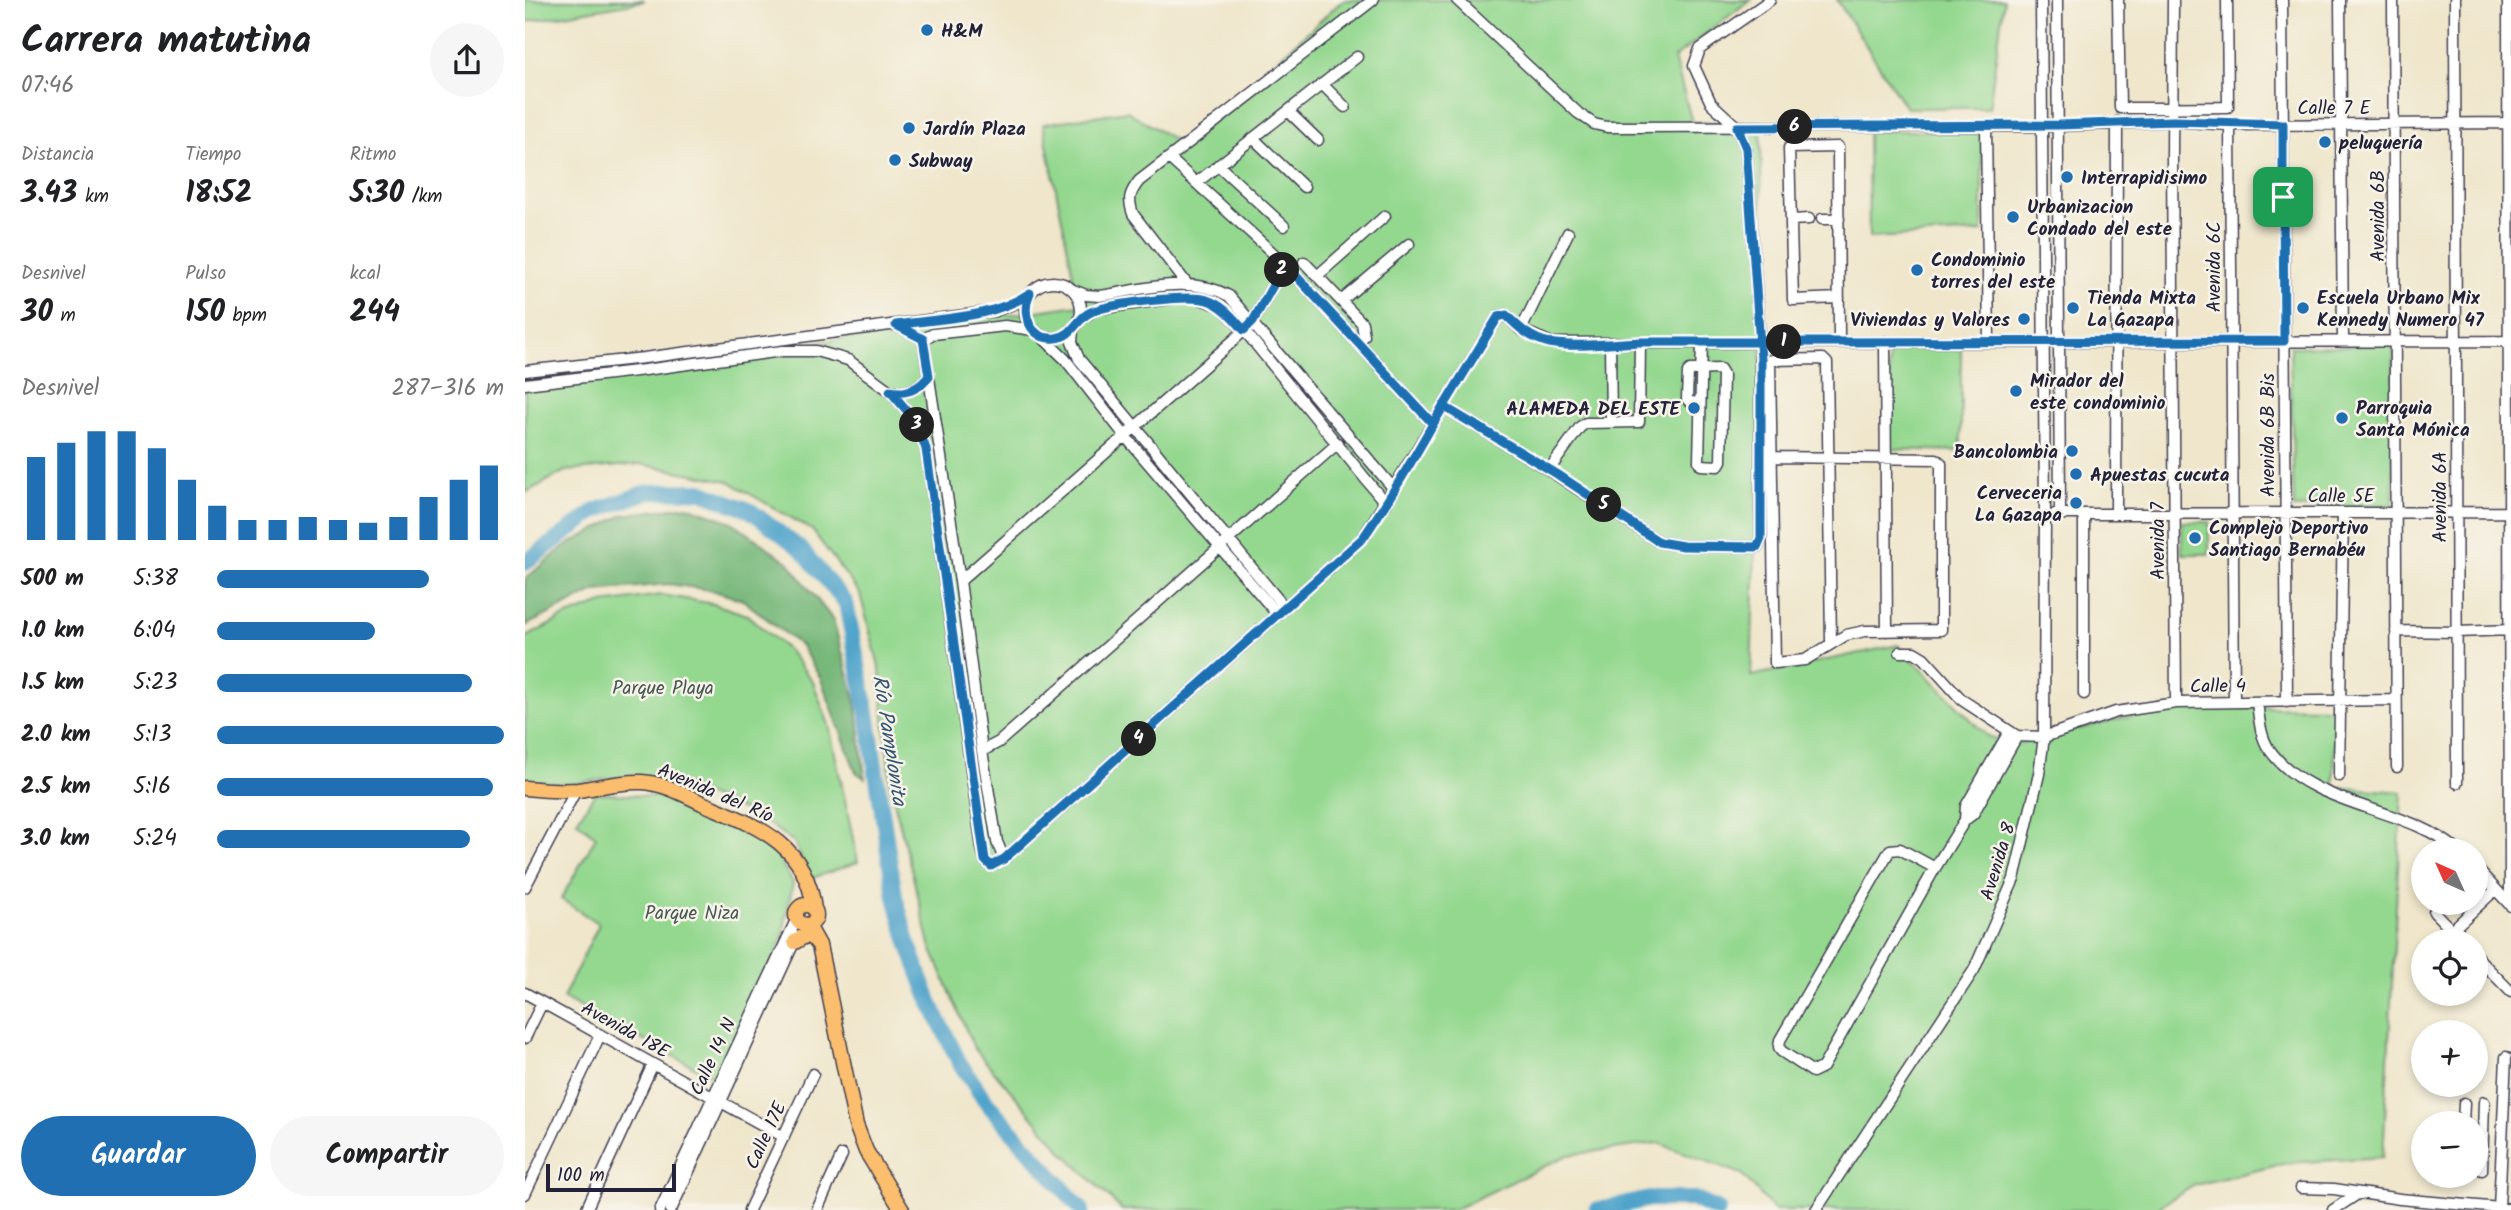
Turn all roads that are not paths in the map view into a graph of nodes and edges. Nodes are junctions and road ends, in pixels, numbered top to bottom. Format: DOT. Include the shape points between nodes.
graph roads {
  1 [pos="1373,0"];
  2 [pos="1457,0"];
  3 [pos="1770,0"];
  4 [pos="2041,0"];
  5 [pos="2057,0"];
  6 [pos="2118,0"];
  7 [pos="2173,0"];
  8 [pos="2227,0"];
  9 [pos="2282,0"];
  10 [pos="2340,0"];
  11 [pos="2393,0"];
  12 [pos="2455,0"];
  13 [pos="2508,0"];
  14 [pos="2058,39"];
  15 [pos="2042,40"];
  16 [pos="1356,57"];
  17 [pos="1322,83"];
  18 [pos="2173,106"];
  19 [pos="1345,107"];
  20 [pos="1287,111"];
  21 [pos="2173,121"];
  22 [pos="2117,122"];
  23 [pos="2510,123"];
  24 [pos="2283,124"];
  25 [pos="2341,124"];
  26 [pos="2394,124"];
  27 [pos="2455,124"];
  28 [pos="2059,125"];
  29 [pos="2230,125"];
  30 [pos="1986,126"];
  31 [pos="2043,126"];
  32 [pos="1737,127"];
  33 [pos="1253,138"];
  34 [pos="1318,140"];
  35 [pos="1169,158"];
  36 [pos="1218,165"];
  37 [pos="1196,183"];
  38 [pos="1304,187"];
  39 [pos="1385,216"];
  40 [pos="1808,219"];
  41 [pos="1822,219"];
  42 [pos="1839,219"];
  43 [pos="1791,220"];
  44 [pos="1284,226"];
  45 [pos="1568,233"];
  46 [pos="1409,244"];
  47 [pos="1304,262"];
  48 [pos="1171,263"];
  49 [pos="1285,264"];
  50 [pos="1317,276"];
  51 [pos="1188,284"];
  52 [pos="1167,286"];
  53 [pos="1073,290"];
  54 [pos="1030,293"];
  55 [pos="1839,298"];
  56 [pos="1341,302"];
  57 [pos="1080,319"];
  58 [pos="1253,321"];
  59 [pos="896,325"];
  60 [pos="1073,330"];
  61 [pos="1244,330"];
  62 [pos="1521,330"];
  63 [pos="1037,333"];
  64 [pos="923,339"];
  65 [pos="2044,341"];
  66 [pos="2059,341"];
  67 [pos="2118,341"];
  68 [pos="2174,341"];
  69 [pos="2231,341"];
  70 [pos="2284,341"];
  71 [pos="2343,341"];
  72 [pos="2395,341"];
  73 [pos="2456,341"];
  74 [pos="2510,341"];
  75 [pos="1640,342"];
  76 [pos="1702,342"];
  77 [pos="1760,342"];
  78 [pos="1839,342"];
  79 [pos="1885,342"];
  80 [pos="1989,342"];
  81 [pos="1358,343"];
  82 [pos="1609,343"];
  83 [pos="618,360"];
  84 [pos="644,364"];
  85 [pos="1700,369"];
  86 [pos="525,371"];
  87 [pos="618,373"];
  88 [pos="929,376"];
  89 [pos="525,384"];
  90 [pos="890,391"];
  91 [pos="1443,406"];
  92 [pos="1611,422"];
  93 [pos="1433,424"];
  94 [pos="1135,427"];
  95 [pos="1125,436"];
  96 [pos="2059,441"];
  97 [pos="2045,442"];
  98 [pos="1338,443"];
  99 [pos="1771,457"];
  100 [pos="1829,459"];
  101 [pos="1886,459"];
  102 [pos="1549,470"];
  103 [pos="1394,489"];
  104 [pos="1387,504"];
  105 [pos="2395,512"];
  106 [pos="2456,512"];
  107 [pos="2510,512"];
  108 [pos="2175,513"];
  109 [pos="2233,513"];
  110 [pos="2285,513"];
  111 [pos="2343,513"];
  112 [pos="2045,514"];
  113 [pos="2060,514"];
  114 [pos="2084,514"];
  115 [pos="2116,514"];
  116 [pos="1224,544"];
  117 [pos="960,581"];
  118 [pos="1281,611"];
  119 [pos="2510,630"];
  120 [pos="1887,631"];
  121 [pos="2396,631"];
  122 [pos="2457,632"];
  123 [pos="1831,643"];
  124 [pos="1900,652"];
  125 [pos="2084,694"];
  126 [pos="2396,700"];
  127 [pos="2340,701"];
  128 [pos="2234,702"];
  129 [pos="2257,702"];
  130 [pos="2287,702"];
  131 [pos="2176,703"];
  132 [pos="2013,734"];
  133 [pos="2044,737"];
  134 [pos="982,751"];
  135 [pos="2396,767"];
  136 [pos="2339,776"];
  137 [pos="2457,783"];
  138 [pos="525,788"];
  139 [pos="576,790"];
  140 [pos="2439,838"];
  141 [pos="2510,847"];
  142 [pos="1004,859"];
  143 [pos="1935,868"];
  144 [pos="2489,883"];
  145 [pos="525,887"];
  146 [pos="2495,890"];
  147 [pos="2511,906"];
  148 [pos="2437,915"];
  149 [pos="806,916"];
  150 [pos="2451,929"];
  151 [pos="2453,929"];
  152 [pos="795,943"];
  153 [pos="819,946"];
  154 [pos="2488,968"];
  155 [pos="2511,992"];
  156 [pos="525,993"];
  157 [pos="542,1003"];
  158 [pos="600,1035"];
  159 [pos="525,1038"];
  160 [pos="2506,1057"];
  161 [pos="653,1064"];
  162 [pos="813,1074"];
  163 [pos="717,1099"];
  164 [pos="2464,1102"];
  165 [pos="2484,1102"];
  166 [pos="2464,1111"];
  167 [pos="2483,1111"];
  168 [pos="784,1137"];
  169 [pos="842,1155"];
  170 [pos="2488,1170"];
  171 [pos="2501,1171"];
  172 [pos="2301,1188"];
  173 [pos="2359,1193"];
  174 [pos="525,1194"];
  175 [pos="2400,1199"];
  176 [pos="2505,1209"];
  177 [pos="586,1210"];
  178 [pos="660,1210"];
  179 [pos="671,1210"];
  180 [pos="749,1210"];
  181 [pos="817,1210"];
  182 [pos="902,1210"];
  183 [pos="1816,1210"];
  184 [pos="2333,1210"];
  185 [pos="2407,1210"];
  1 -- 35 [label="street"];
  2 -- 32 [label="street, Calle 7 E" via="1594,124"];
  3 -- 32 [label="street" via="1696,55 1694,66 1707,97"];
  4 -- 15 [label="street, Avenida 8"];
  5 -- 14 [label="street"];
  6 -- 18 [label="street" via="2120,108"];
  7 -- 18 [label="street, Avenida 7"];
  8 -- 18 [label="street" via="2228,107"];
  9 -- 24 [label="street, Avenida 6B Bis"];
  10 -- 25 [label="street"];
  11 -- 26 [label="street, Avenida 6B"];
  12 -- 27 [label="street, Avenida 6A"];
  13 -- 23 [label="street"];
  14 -- 15 [label="street"];
  14 -- 28 [label="street"];
  15 -- 31 [label="street, Avenida 8"];
  16 -- 17 [label="street"];
  17 -- 19 [label="street"];
  17 -- 20 [label="street"];
  18 -- 21 [label="street, Avenida 7"];
  20 -- 33 [label="street"];
  20 -- 34 [label="street"];
  21 -- 22 [label="street, Calle 7 E"];
  21 -- 29 [label="street, Calle 7 E"];
  21 -- 68 [label="street, Avenida 7"];
  22 -- 28 [label="street, Calle 7 E"];
  22 -- 67 [label="street"];
  23 -- 27 [label="street, Calle 7 E"];
  23 -- 74 [label="street"];
  24 -- 25 [label="street, Calle 7 E"];
  24 -- 29 [label="street, Calle 7 E"];
  24 -- 70 [label="street, Avenida 6B Bis"];
  25 -- 26 [label="street, Calle 7 E"];
  25 -- 71 [label="street"];
  26 -- 27 [label="street, Calle 7 E"];
  26 -- 72 [label="street, Avenida 6B"];
  27 -- 73 [label="street, Avenida 6A"];
  28 -- 31 [label="street, Calle 7 E"];
  28 -- 66 [label="street"];
  29 -- 69 [label="street, Avenida 6C"];
  30 -- 31 [label="street, Calle 7 E"];
  30 -- 32 [label="street, Calle 7 E"];
  30 -- 80 [label="street"];
  31 -- 65 [label="street, Avenida 8"];
  32 -- 77 [label="street" via="1746,148"];
  33 -- 36 [label="street"];
  33 -- 38 [label="street"];
  35 -- 37 [label="street"];
  35 -- 48 [label="street" via="1139,181 1128,200 1133,214"];
  36 -- 37 [label="street"];
  36 -- 44 [label="street"];
  37 -- 49 [label="street"];
  39 -- 50 [label="street"];
  40 -- 43 [label="street"];
  41 -- 42 [label="street"];
  42 -- 43 [label="street" via="1838,147 1789,148"];
  42 -- 55 [label="street"];
  43 -- 55 [label="street" via="1793,300"];
  45 -- 62 [label="street"];
  46 -- 56 [label="street"];
  47 -- 50 [label="street"];
  48 -- 51 [label="street"];
  48 -- 52 [label="street"];
  49 -- 58 [label="street"];
  49 -- 81 [label="street"];
  50 -- 56 [label="street"];
  51 -- 52 [label="street"];
  51 -- 58 [label="street" via="1229,296"];
  52 -- 53 [label="street" via="1099,296"];
  53 -- 54 [label="street" via="1048,282"];
  53 -- 57 [label="street" via="1081,303"];
  54 -- 59 [label="street" via="995,311"];
  54 -- 63 [label="street" via="1026,317"];
  55 -- 78 [label="street"];
  56 -- 81 [label="street" via="1364,327"];
  57 -- 60 [label="street"];
  57 -- 61 [label="street" via="1097,309 1195,297 1221,306"];
  58 -- 61 [label="street"];
  58 -- 103 [label="street"];
  59 -- 64 [label="street"];
  59 -- 84 [label="street"];
  60 -- 63 [label="street" via="1057,338"];
  60 -- 94 [label="street" via="1079,359"];
  61 -- 94 [label="street"];
  61 -- 98 [label="street"];
  62 -- 82 [label="street" via="1552,344"];
  62 -- 91 [label="street" via="1506,315 1498,317"];
  63 -- 64 [label="street" via="1005,326"];
  63 -- 95 [label="street" via="1065,359"];
  64 -- 88 [label="street"];
  65 -- 66 [label="street"];
  65 -- 80 [label="street"];
  65 -- 97 [label="street, Avenida 8"];
  66 -- 67 [label="street"];
  66 -- 96 [label="street"];
  67 -- 68 [label="street"];
  67 -- 115 [label="street"];
  68 -- 69 [label="street"];
  68 -- 108 [label="street, Avenida 7"];
  69 -- 70 [label="street"];
  69 -- 109 [label="street, Avenida 6C"];
  70 -- 71 [label="street"];
  70 -- 110 [label="street, Avenida 6B Bis"];
  71 -- 72 [label="street"];
  72 -- 73 [label="street"];
  72 -- 105 [label="street, Avenida 6B"];
  73 -- 74 [label="street"];
  73 -- 106 [label="street, Avenida 6A"];
  74 -- 107 [label="street"];
  75 -- 76 [label="street"];
  75 -- 82 [label="street"];
  75 -- 92 [label="street" via="1639,422"];
  76 -- 77 [label="street"];
  76 -- 85 [label="street"];
  77 -- 78 [label="street"];
  77 -- 102 [label="street" via="1761,538 1757,547 1659,542"];
  78 -- 79 [label="street"];
  79 -- 80 [label="street"];
  79 -- 101 [label="street"];
  81 -- 93 [label="street"];
  82 -- 92 [label="street"];
  83 -- 84 [label="street"];
  83 -- 86 [label="street"];
  83 -- 87 [label="street"];
  84 -- 87 [label="street"];
  84 -- 90 [label="street" via="817,351 848,360"];
  85 -- 85 [label="street" via="1688,372 1687,399 1700,403 1699,464 1718,466 1723,374 1720,369"];
  87 -- 89 [label="street"];
  88 -- 90 [label="street" via="912,391"];
  88 -- 117 [label="street"];
  90 -- 142 [label="street" via="916,421 926,449 982,848 991,866"];
  91 -- 93 [label="street"];
  91 -- 102 [label="street"];
  92 -- 102 [label="street" via="1585,423"];
  93 -- 103 [label="street"];
  94 -- 95 [label="street"];
  94 -- 116 [label="street"];
  95 -- 116 [label="street"];
  95 -- 117 [label="street"];
  96 -- 97 [label="street"];
  96 -- 113 [label="street"];
  97 -- 112 [label="street, Avenida 8"];
  98 -- 104 [label="street"];
  98 -- 116 [label="street"];
  99 -- 100 [label="street"];
  99 -- 100 [label="street" via="1770,362 1823,359 1827,363"];
  99 -- 123 [label="street" via="1775,663 1805,660"];
  100 -- 101 [label="street"];
  100 -- 123 [label="street"];
  101 -- 120 [label="street"];
  101 -- 120 [label="street" via="1936,459 1941,463 1941,630"];
  103 -- 104 [label="street"];
  104 -- 118 [label="street" via="1363,538"];
  105 -- 106 [label="street, Calle 5E"];
  105 -- 111 [label="street, Calle 5E"];
  105 -- 121 [label="street, Avenida 6B"];
  106 -- 107 [label="street, Calle 5E"];
  106 -- 122 [label="street, Avenida 6A"];
  107 -- 119 [label="street"];
  108 -- 109 [label="street, Calle 5E"];
  108 -- 115 [label="street, Calle 5E"];
  108 -- 131 [label="street, Avenida 7"];
  109 -- 110 [label="street, Calle 5E"];
  109 -- 128 [label="street, Avenida 6C"];
  110 -- 111 [label="street, Calle 5E"];
  110 -- 130 [label="street, Avenida 6B Bis"];
  111 -- 127 [label="street"];
  112 -- 113 [label="street, Calle 5E"];
  112 -- 133 [label="street, Avenida 8"];
  113 -- 114 [label="street, Calle 5E"];
  114 -- 115 [label="street, Calle 5E"];
  114 -- 125 [label="street"];
  116 -- 118 [label="street"];
  116 -- 134 [label="street" via="999,742"];
  117 -- 134 [label="street"];
  118 -- 142 [label="street"];
  119 -- 122 [label="street"];
  119 -- 141 [label="street"];
  120 -- 123 [label="street" via="1846,635"];
  121 -- 122 [label="street"];
  121 -- 126 [label="street, Avenida 6B"];
  122 -- 137 [label="street, Avenida 6A"];
  124 -- 132 [label="street" via="1924,658 1962,701"];
  126 -- 127 [label="street, Calle 4"];
  126 -- 135 [label="street, Avenida 6B"];
  127 -- 130 [label="street, Calle 4"];
  127 -- 136 [label="street"];
  128 -- 129 [label="street, Calle 4"];
  128 -- 131 [label="street, Calle 4"];
  129 -- 130 [label="street, Calle 4"];
  129 -- 140 [label="street" via="2268,748 2290,772 2341,799"];
  131 -- 133 [label="street, Calle 4" via="2116,712"];
  132 -- 133 [label="street"];
  132 -- 143 [label="street" via="1966,806 1965,820"];
  133 -- 183 [label="street, Avenida 8" via="2014,879 1984,948 1952,1006"];
  134 -- 142 [label="street"];
  138 -- 139 [label="main road, Avenida del Río"];
  139 -- 145 [label="street"];
  139 -- 149 [label="main road, Avenida del Río" via="622,782 660,785 766,831 798,863"];
  141 -- 147 [label="street"];
  143 -- 143 [label="street" via="1823,1067 1813,1072 1781,1051 1780,1040 1890,850 1900,849"];
  144 -- 146 [label="street"];
  146 -- 147 [label="street"];
  146 -- 151 [label="street"];
  148 -- 150 [label="street"];
  149 -- 152 [label="street, Calle 14 N"];
  149 -- 153 [label="main road"];
  149 -- 163 [label="street, Calle 14 N"];
  152 -- 153 [label="main road" via="808,936"];
  152 -- 163 [label="street, Calle 14 N"];
  153 -- 182 [label="main road" via="856,1125 866,1151"];
  154 -- 155 [label="street"];
  156 -- 157 [label="street, Avenida 18E"];
  157 -- 158 [label="street, Avenida 18E"];
  157 -- 159 [label="street"];
  158 -- 161 [label="street, Avenida 18E"];
  158 -- 174 [label="street"];
  160 -- 171 [label="street"];
  161 -- 163 [label="street, Avenida 18E"];
  161 -- 177 [label="street"];
  162 -- 168 [label="street, Calle 17E"];
  163 -- 168 [label="street, Avenida 18E"];
  163 -- 178 [label="street, Calle 14 N"];
  163 -- 179 [label="street, Calle 14 N"];
  164 -- 166 [label="street"];
  165 -- 167 [label="street"];
  168 -- 180 [label="street, Calle 17E"];
  169 -- 181 [label="street"];
  170 -- 171 [label="street"];
  171 -- 176 [label="street"];
  172 -- 173 [label="street"];
  173 -- 175 [label="street"];
  173 -- 184 [label="street"];
  175 -- 176 [label="street"];
  175 -- 185 [label="street"];
}
